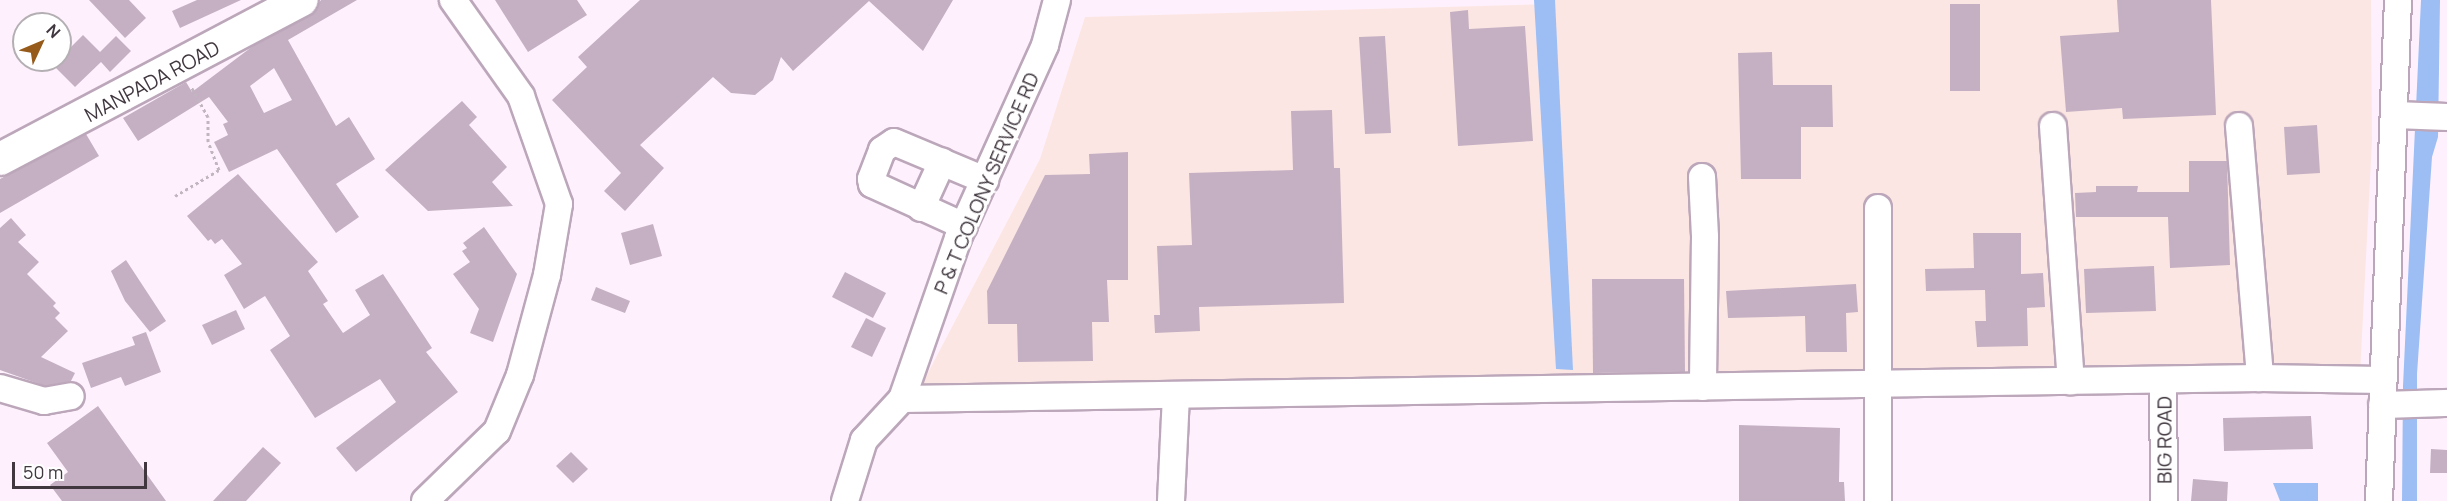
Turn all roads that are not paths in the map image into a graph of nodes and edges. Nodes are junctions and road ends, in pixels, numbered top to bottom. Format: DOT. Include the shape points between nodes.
graph roads {
  1 [pos="263,0"];
  2 [pos="302,0"];
  3 [pos="453,0"];
  4 [pos="1057,0"];
  5 [pos="2398,0"];
  6 [pos="224,33"];
  7 [pos="84,105"];
  8 [pos="2402,116"];
  9 [pos="2446,117"];
  10 [pos="2053,126"];
  11 [pos="2239,126"];
  12 [pos="0,135"];
  13 [pos="0,159"];
  14 [pos="942,162"];
  15 [pos="1702,177"];
  16 [pos="985,180"];
  17 [pos="921,207"];
  18 [pos="1878,208"];
  19 [pos="964,226"];
  20 [pos="2260,378"];
  21 [pos="2163,380"];
  22 [pos="2071,381"];
  23 [pos="1875,384"];
  24 [pos="1703,387"];
  25 [pos="0,388"];
  26 [pos="1176,395"];
  27 [pos="71,396"];
  28 [pos="2386,396"];
  29 [pos="902,399"];
  30 [pos="2447,403"];
  31 [pos="424,501"];
  32 [pos="845,501"];
  33 [pos="1171,501"];
  34 [pos="1878,501"];
  35 [pos="2164,501"];
  36 [pos="2379,501"];
  1 -- 6 [label="main road, MANPADA ROAD"];
  2 -- 6 [label="main road, MANPADA ROAD"];
  3 -- 31 [label="street" via="521,96 559,204 548,275 520,375 497,431"];
  4 -- 16 [label="street, P & T COLONY SERVICE RD" via="1045,45"];
  5 -- 8 [label="street"];
  6 -- 7 [label="main road, MANPADA ROAD"];
  7 -- 12 [label="main road, MANPADA ROAD"];
  7 -- 13 [label="main road, MANPADA ROAD"];
  8 -- 9 [label="street"];
  8 -- 28 [label="street"];
  10 -- 22 [label="street"];
  11 -- 20 [label="street"];
  14 -- 16 [label="street"];
  14 -- 17 [label="street"];
  14 -- 17 [label="street" via="894,142 882,150 872,184"];
  15 -- 24 [label="street"];
  16 -- 19 [label="street, P & T COLONY SERVICE RD"];
  17 -- 19 [label="street"];
  18 -- 23 [label="street"];
  19 -- 29 [label="street, P & T COLONY SERVICE RD"];
  20 -- 21 [label="street"];
  20 -- 28 [label="street"];
  21 -- 22 [label="street"];
  21 -- 35 [label="street, BIG ROAD"];
  22 -- 23 [label="street"];
  23 -- 24 [label="street"];
  23 -- 34 [label="street"];
  24 -- 26 [label="street"];
  25 -- 27 [label="street" via="44,401"];
  26 -- 29 [label="street"];
  26 -- 33 [label="street"];
  28 -- 30 [label="street" via="2420,404"];
  28 -- 36 [label="street"];
  29 -- 32 [label="street" via="864,440"];
}
